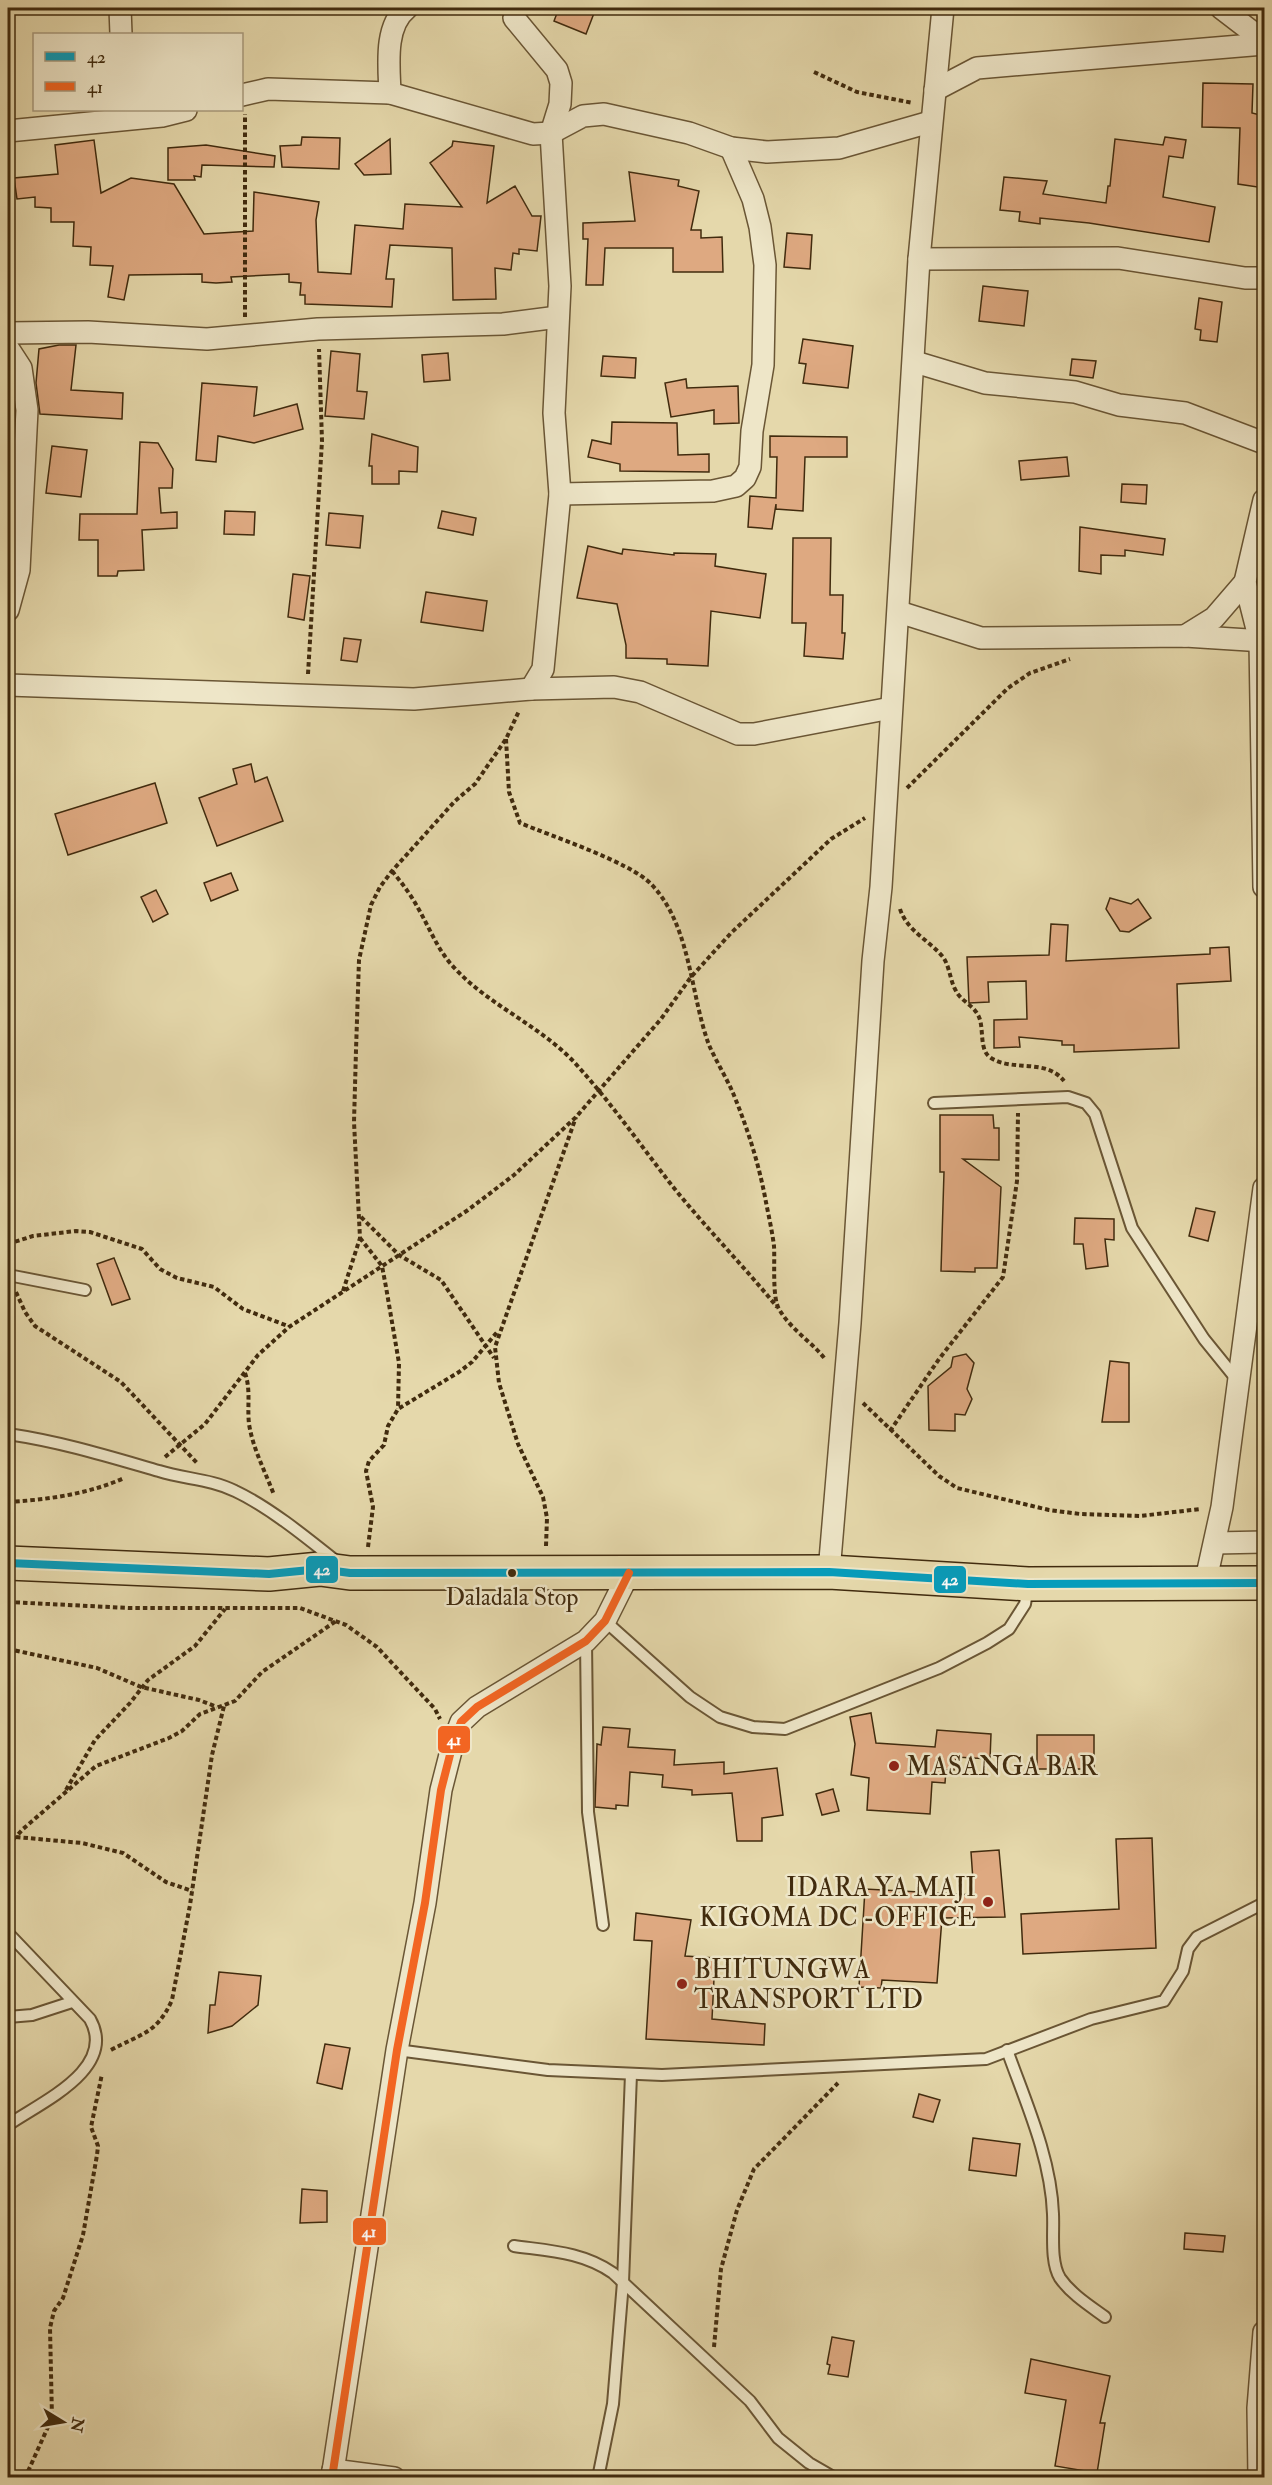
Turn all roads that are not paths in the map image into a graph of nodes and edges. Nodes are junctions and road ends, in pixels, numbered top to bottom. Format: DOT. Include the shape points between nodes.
graph roads {
  1 [pos="120,8"];
  2 [pos="407,8"];
  3 [pos="943,8"];
  4 [pos="1221,8"];
  5 [pos="514,18"];
  6 [pos="121,33"];
  7 [pos="1264,42"];
  8 [pos="390,93"];
  9 [pos="243,95"];
  10 [pos="932,106"];
  11 [pos="182,111"];
  12 [pos="124,114"];
  13 [pos="8,131"];
  14 [pos="551,133"];
  15 [pos="731,148"];
  16 [pos="920,259"];
  17 [pos="1264,278"];
  18 [pos="558,317"];
  19 [pos="8,333"];
  20 [pos="8,348"];
  21 [pos="915,362"];
  22 [pos="1264,443"];
  23 [pos="560,494"];
  24 [pos="1264,500"];
  25 [pos="1245,582"];
  26 [pos="8,610"];
  27 [pos="899,612"];
  28 [pos="1185,636"];
  29 [pos="1262,641"];
  30 [pos="8,685"];
  31 [pos="531,689"];
  32 [pos="891,708"];
  33 [pos="1264,887"];
  34 [pos="934,1103"];
  35 [pos="1264,1188"];
  36 [pos="8,1275"];
  37 [pos="85,1290"];
  38 [pos="1239,1381"];
  39 [pos="8,1434"];
  40 [pos="1264,1542"];
  41 [pos="1215,1543"];
  42 [pos="8,1563"];
  43 [pos="357,1572"];
  44 [pos="829,1572"];
  45 [pos="629,1573"];
  46 [pos="1264,1583"];
  47 [pos="1028,1584"];
  48 [pos="1205,1584"];
  49 [pos="605,1621"];
  50 [pos="586,1641"];
  51 [pos="1264,1903"];
  52 [pos="603,1925"];
  53 [pos="8,1933"];
  54 [pos="72,2002"];
  55 [pos="8,2017"];
  56 [pos="397,2050"];
  57 [pos="1007,2050"];
  58 [pos="631,2074"];
  59 [pos="8,2125"];
  60 [pos="514,2246"];
  61 [pos="623,2282"];
  62 [pos="1105,2317"];
  63 [pos="1264,2332"];
  64 [pos="333,2474"];
  65 [pos="394,2478"];
  66 [pos="598,2478"];
  67 [pos="836,2478"];
  68 [pos="1259,2478"];
  1 -- 6 [label="street"];
  2 -- 8 [label="street" via="400,13 388,55"];
  3 -- 10 [label="street"];
  4 -- 7 [label="street"];
  5 -- 14 [label="street" via="526,36 542,49 559,76 560,104"];
  7 -- 10 [label="street" via="977,68"];
  8 -- 9 [label="street" via="268,90"];
  8 -- 14 [label="street" via="519,131"];
  10 -- 15 [label="street" via="839,148 767,152"];
  10 -- 16 [label="street"];
  11 -- 12 [label="street" via="162,116"];
  12 -- 13 [label="street"];
  14 -- 15 [label="street" via="583,116 604,114 689,133"];
  14 -- 18 [label="street" via="560,286"];
  15 -- 23 [label="street" via="753,199 765,265 764,365 750,467 745,478 736,486 713,491"];
  16 -- 17 [label="street" via="1118,258"];
  16 -- 21 [label="street"];
  18 -- 19 [label="street" via="502,324 318,329 180,339 88,332"];
  18 -- 23 [label="street" via="554,413"];
  20 -- 26 [label="street" via="21,368 27,410 19,570"];
  21 -- 22 [label="street" via="985,383 1075,392 1119,405 1185,413"];
  21 -- 27 [label="street"];
  23 -- 31 [label="street" via="543,669"];
  24 -- 25 [label="street"];
  25 -- 28 [label="street" via="1214,618"];
  25 -- 29 [label="street"];
  27 -- 28 [label="street" via="981,638"];
  27 -- 32 [label="street"];
  28 -- 29 [label="street"];
  29 -- 33 [label="street"];
  30 -- 31 [label="street" via="414,699"];
  31 -- 32 [label="street" via="614,687 640,692 738,734"];
  32 -- 44 [label="street"];
  34 -- 38 [label="lane" via="1016,1097 1078,1099 1086,1103 1095,1114 1132,1228 1204,1339"];
  35 -- 38 [label="street"];
  36 -- 37 [label="lane"];
  38 -- 41 [label="street"];
  39 -- 43 [label="lane" via="68,1443 235,1491"];
  40 -- 41 [label="street"];
  41 -- 48 [label="street"];
  42 -- 43 [label="main road" via="268,1574 320,1569"];
  43 -- 45 [label="main road"];
  44 -- 45 [label="main road"];
  44 -- 47 [label="main road"];
  45 -- 49 [label="street"];
  46 -- 48 [label="main road"];
  47 -- 48 [label="main road"];
  47 -- 49 [label="lane" via="1025,1604 1010,1629 987,1643 939,1668 785,1729 720,1718 690,1697"];
  49 -- 50 [label="street"];
  50 -- 52 [label="lane" via="588,1812"];
  50 -- 56 [label="street" via="477,1707 461,1722 441,1790 425,1903"];
  51 -- 57 [label="lane" via="1197,1937 1188,1949 1184,1971 1164,2001 1091,2019"];
  53 -- 54 [label="lane"];
  54 -- 55 [label="lane" via="32,2015"];
  54 -- 59 [label="lane" via="98,2032 98,2045 91,2060 68,2086"];
  56 -- 58 [label="lane" via="548,2070"];
  56 -- 64 [label="street"];
  57 -- 58 [label="lane" via="986,2059"];
  57 -- 62 [label="lane" via="1042,2150 1053,2202 1059,2276 1080,2299"];
  58 -- 61 [label="lane"];
  60 -- 61 [label="lane" via="592,2259"];
  61 -- 66 [label="lane" via="614,2404"];
  61 -- 67 [label="lane" via="750,2401 778,2438"];
  63 -- 68 [label="street" via="1258,2408"];
  64 -- 65 [label="street"];
}
